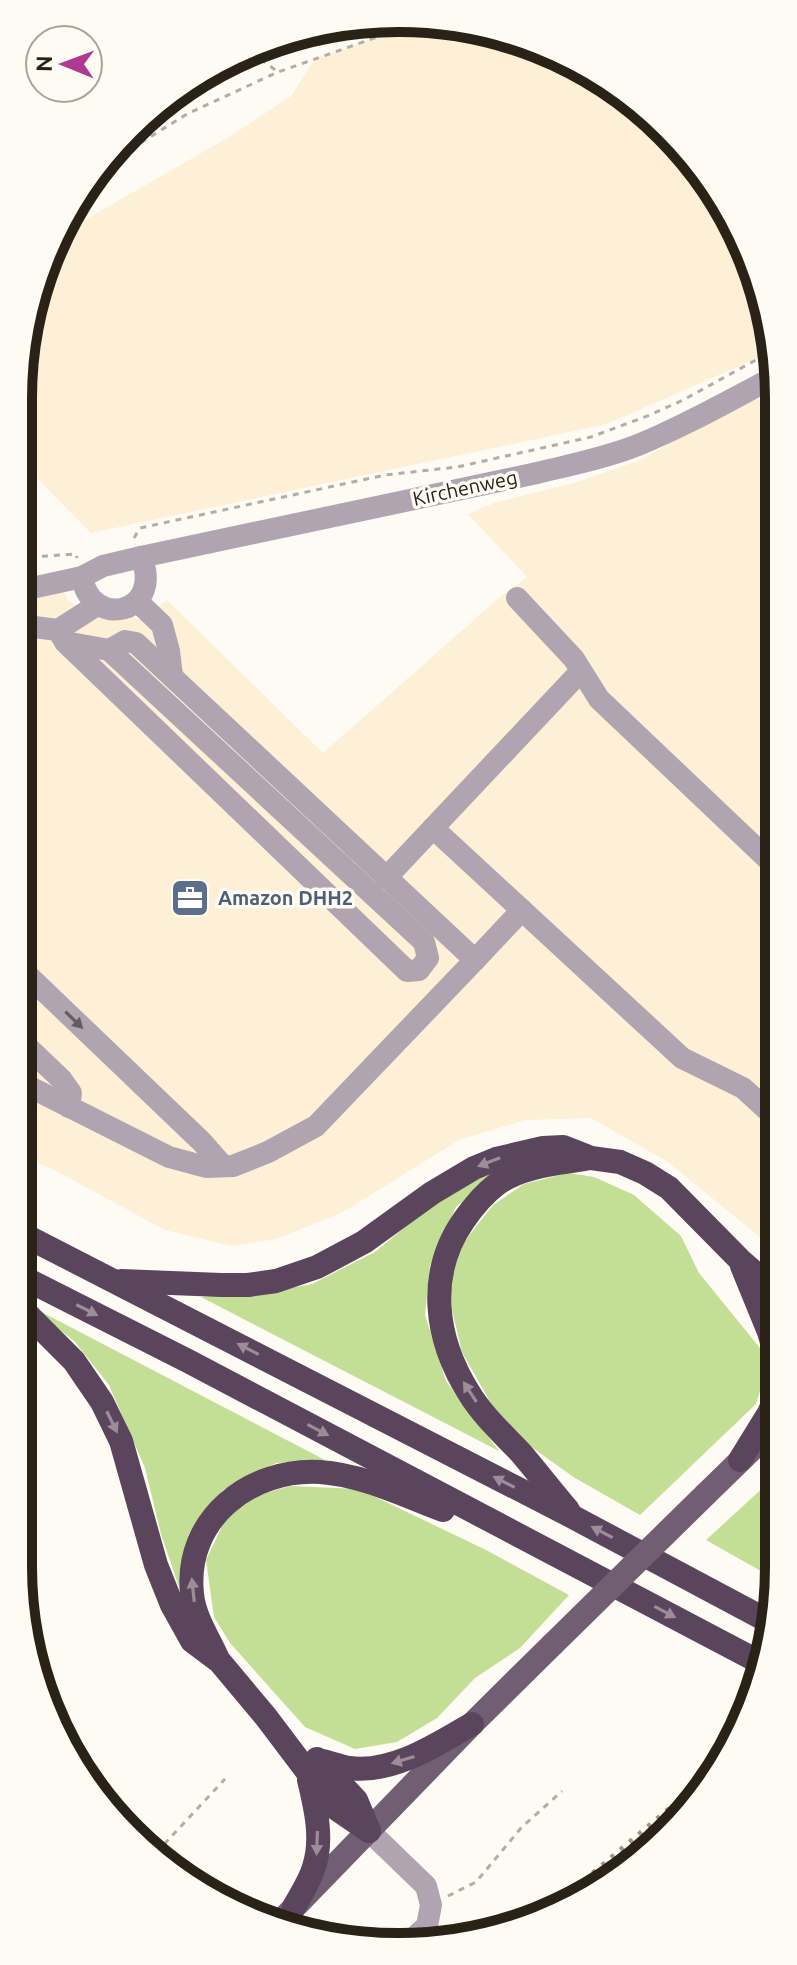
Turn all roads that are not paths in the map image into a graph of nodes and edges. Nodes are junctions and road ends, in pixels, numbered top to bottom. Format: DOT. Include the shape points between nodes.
graph roads {
  1 [pos="764,383"];
  2 [pos="130,560"];
  3 [pos="83,577"];
  4 [pos="32,588"];
  5 [pos="517,598"];
  6 [pos="137,601"];
  7 [pos="97,605"];
  8 [pos="32,628"];
  9 [pos="62,636"];
  10 [pos="109,650"];
  11 [pos="581,671"];
  12 [pos="172,676"];
  13 [pos="433,828"];
  14 [pos="765,857"];
  15 [pos="386,878"];
  16 [pos="522,910"];
  17 [pos="475,960"];
  18 [pos="32,979"];
  19 [pos="32,1051"];
  20 [pos="32,1088"];
  21 [pos="69,1107"];
  22 [pos="765,1108"];
  23 [pos="591,1158"];
  24 [pos="223,1166"];
  25 [pos="32,1239"];
  26 [pos="740,1260"];
  27 [pos="114,1280"];
  28 [pos="32,1282"];
  29 [pos="765,1282"];
  30 [pos="765,1296"];
  31 [pos="32,1319"];
  32 [pos="765,1322"];
  33 [pos="765,1419"];
  34 [pos="765,1436"];
  35 [pos="765,1448"];
  36 [pos="740,1460"];
  37 [pos="573,1517"];
  38 [pos="546,1549"];
  39 [pos="761,1617"];
  40 [pos="753,1659"];
  41 [pos="220,1662"];
  42 [pos="472,1724"];
  43 [pos="313,1767"];
  44 [pos="369,1831"];
  45 [pos="288,1914"];
  46 [pos="420,1932"];
  1 -- 2 [label="street, Kirchenweg" via="665,433 594,459"];
  2 -- 3 [label="street, Kirchenweg"];
  2 -- 6 [label="street" via="147,571"];
  3 -- 4 [label="street, Kirchenweg"];
  3 -- 7 [label="street" via="84,588"];
  5 -- 11 [label="street"];
  6 -- 7 [label="street" via="118,610"];
  6 -- 12 [label="street" via="162,625"];
  7 -- 9 [label="street"];
  8 -- 9 [label="street"];
  9 -- 10 [label="street"];
  9 -- 10 [label="street" via="407,971 419,970 428,958 424,942"];
  10 -- 12 [label="street" via="125,641 136,643"];
  11 -- 13 [label="street"];
  11 -- 14 [label="street" via="599,699"];
  12 -- 15 [label="street"];
  13 -- 15 [label="street"];
  13 -- 16 [label="street"];
  15 -- 17 [label="street"];
  16 -- 17 [label="street"];
  16 -- 22 [label="street" via="682,1058 743,1088"];
  17 -- 24 [label="street" via="316,1126 268,1152"];
  18 -- 24 [label="street, one-way"];
  19 -- 21 [label="street" via="71,1093"];
  20 -- 21 [label="street"];
  21 -- 24 [label="street" via="169,1157"];
  23 -- 26 [label="highway" via="620,1162 669,1188"];
  23 -- 27 [label="highway, one-way" via="563,1147 496,1159 432,1193 364,1242 276,1281 221,1285"];
  37 -- 23 [label="highway, one-way" via="470,1394 446,1343 438,1294 455,1233 498,1183 533,1167"];
  25 -- 27 [label="highway"];
  26 -- 29 [label="highway"];
  26 -- 30 [label="highway"];
  26 -- 32 [label="highway"];
  37 -- 27 [label="highway, one-way"];
  28 -- 38 [label="highway, one-way"];
  31 -- 41 [label="highway, one-way" via="74,1361 102,1402 121,1441 172,1605 192,1641"];
  33 -- 36 [label="highway"];
  34 -- 36 [label="main road"];
  35 -- 36 [label="main road"];
  36 -- 42 [label="main road, bridge"];
  39 -- 37 [label="highway, one-way"];
  38 -- 40 [label="highway, one-way"];
  41 -- 38 [label="highway, one-way" via="192,1597 194,1557 223,1506 276,1476 319,1472 362,1479"];
  41 -- 43 [label="highway"];
  42 -- 43 [label="highway, one-way" via="419,1755 383,1766"];
  42 -- 44 [label="main road"];
  43 -- 44 [label="highway" via="356,1800"];
  43 -- 45 [label="highway, one-way" via="319,1846 314,1870"];
  44 -- 45 [label="main road"];
  44 -- 46 [label="street" via="426,1886 431,1905 427,1926"];
}
